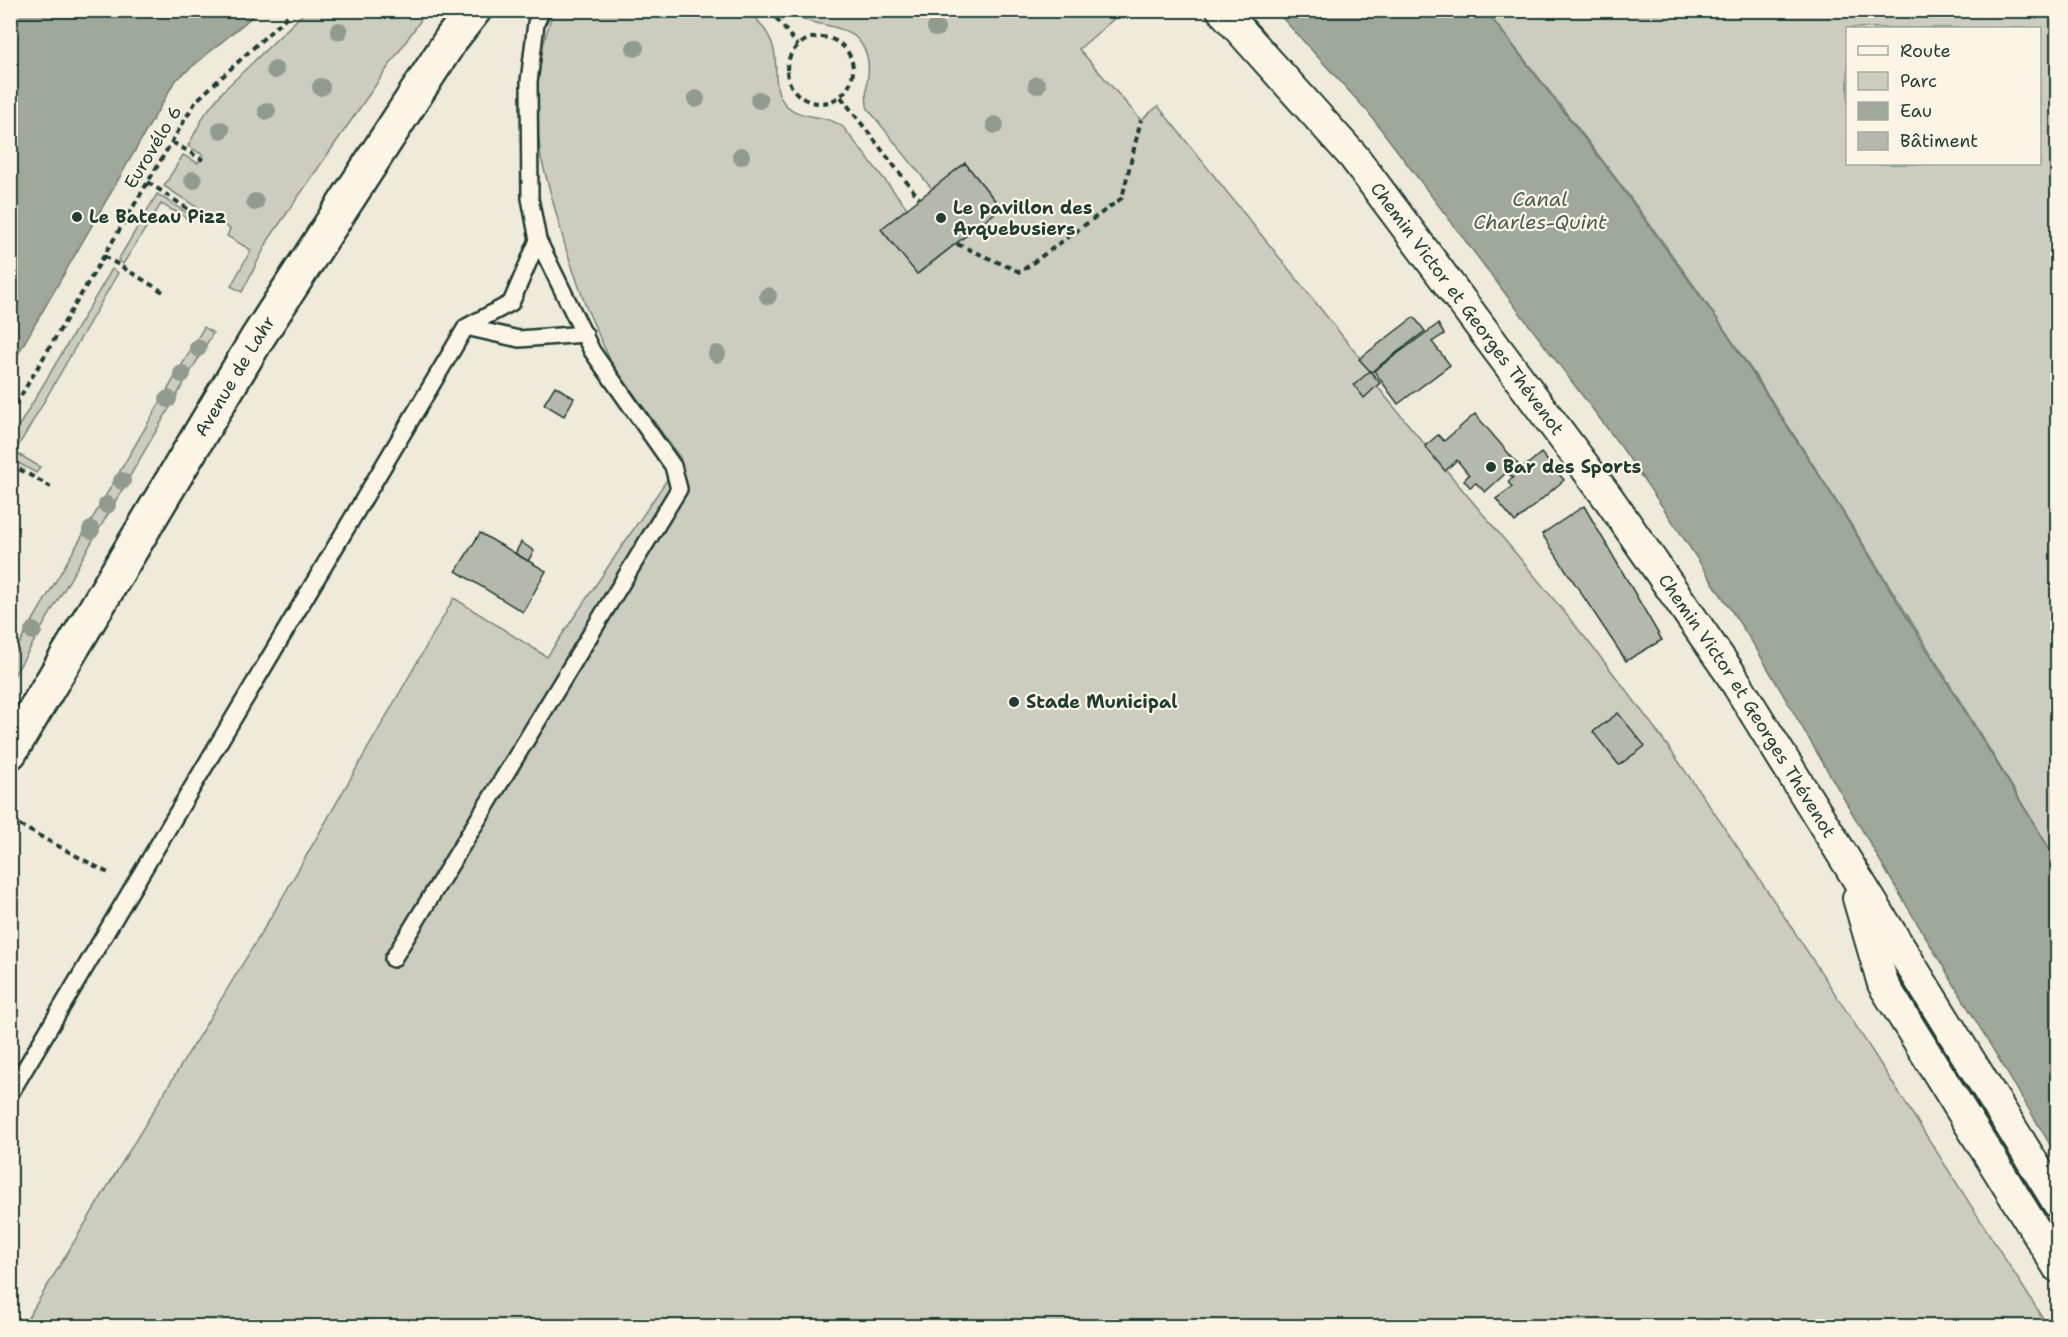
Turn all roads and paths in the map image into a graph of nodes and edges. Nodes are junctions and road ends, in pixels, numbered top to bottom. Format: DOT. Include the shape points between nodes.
graph roads {
  1 [pos="294,10"];
  2 [pos="474,10"];
  3 [pos="542,10"];
  4 [pos="770,10"];
  5 [pos="1222,10"];
  6 [pos="798,46"];
  7 [pos="841,97"];
  8 [pos="1141,120"];
  9 [pos="172,142"];
  10 [pos="203,160"];
  11 [pos="148,182"];
  12 [pos="919,198"];
  13 [pos="207,222"];
  14 [pos="538,240"];
  15 [pos="957,244"];
  16 [pos="104,256"];
  17 [pos="165,293"];
  18 [pos="466,327"];
  19 [pos="585,334"];
  20 [pos="10,414"];
  21 [pos="10,464"];
  22 [pos="51,487"];
  23 [pos="10,752"];
  24 [pos="10,820"];
  25 [pos="1848,863"];
  26 [pos="134,887"];
  27 [pos="393,959"];
  28 [pos="10,1094"];
  29 [pos="2058,1203"];
  30 [pos="2058,1267"];
  1 -- 9 [label="path, Eurovélo 6" via="196,101"];
  2 -- 23 [label="main road, Avenue de Lahr" via="258,337"];
  3 -- 14 [label="lane" via="536,23 529,82 530,198"];
  4 -- 6 [label="path"];
  5 -- 25 [label="street, Chemin Victor et Georges Thévenot" via="1354,157 1609,499 1730,673"];
  6 -- 7 [label="path" via="787,71 798,96 815,103"];
  6 -- 7 [label="path" via="822,37 846,49 853,74"];
  7 -- 12 [label="path"];
  8 -- 15 [label="path" via="1122,198 1020,272"];
  9 -- 10 [label="path"];
  9 -- 11 [label="path, Eurovélo 6"];
  11 -- 13 [label="path"];
  11 -- 16 [label="path, Eurovélo 6"];
  14 -- 18 [label="lane" via="510,303"];
  14 -- 19 [label="lane"];
  16 -- 17 [label="path"];
  16 -- 20 [label="path, Eurovélo 6"];
  18 -- 19 [label="lane" via="519,339"];
  18 -- 26 [label="lane"];
  19 -- 27 [label="lane" via="592,351 673,466 679,489"];
  21 -- 22 [label="path"];
  24 -- 26 [label="path"];
  25 -- 29 [label="street, Chemin Victor et Georges Thévenot"];
  25 -- 30 [label="street, Chemin Victor et Georges Thévenot" via="1883,984"];
  26 -- 28 [label="lane"];
}
